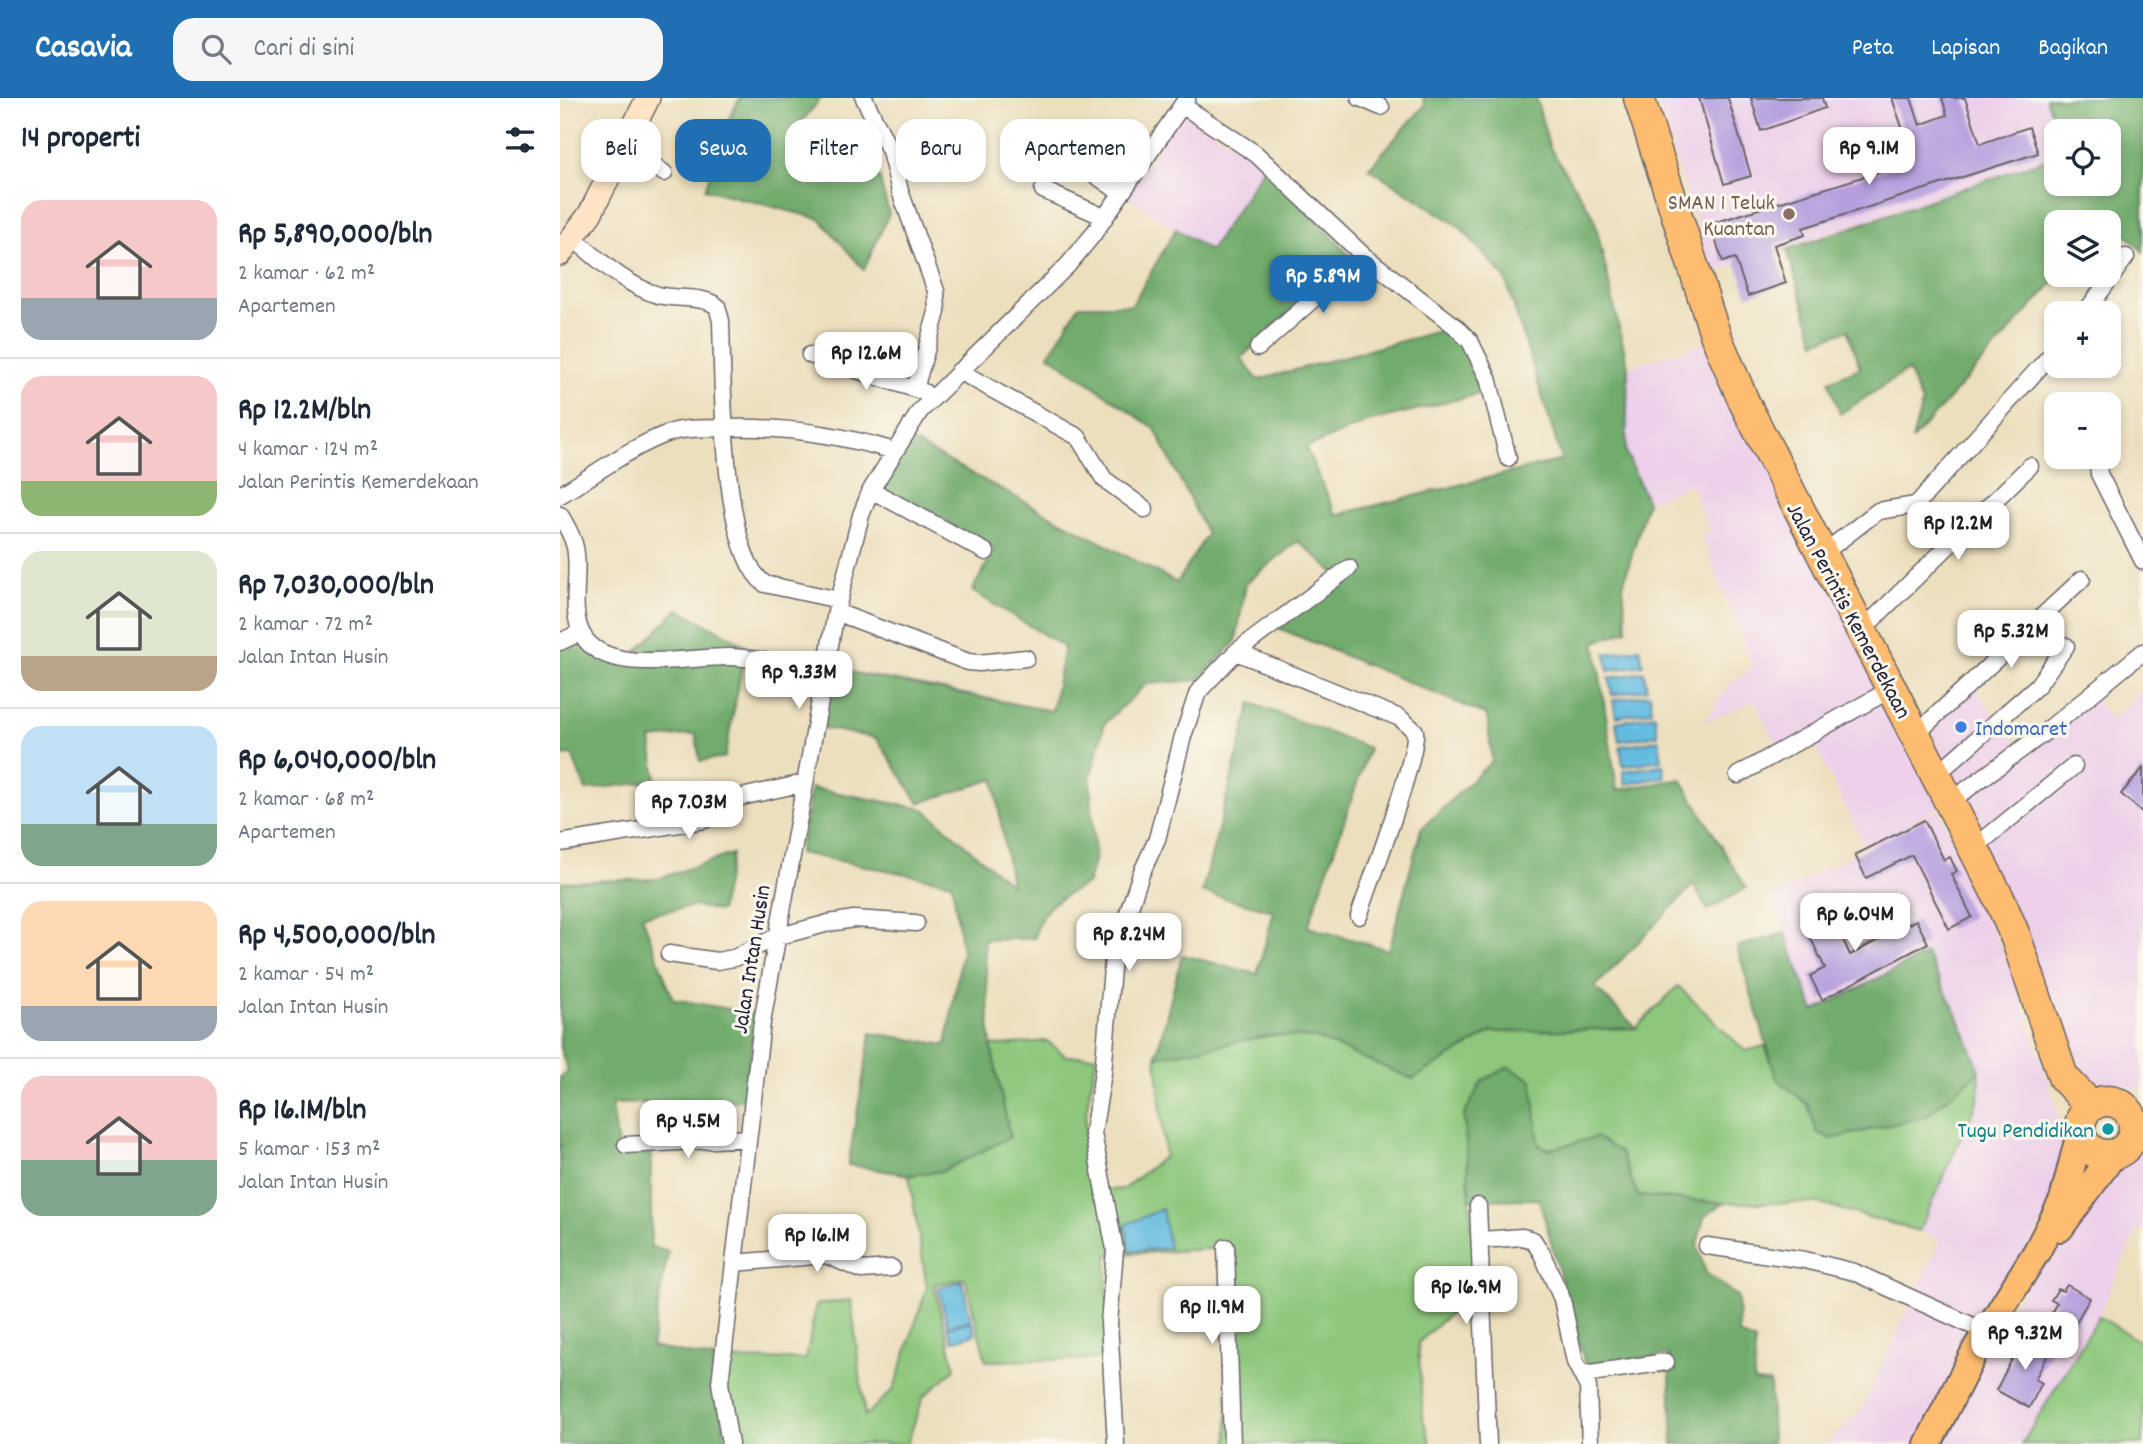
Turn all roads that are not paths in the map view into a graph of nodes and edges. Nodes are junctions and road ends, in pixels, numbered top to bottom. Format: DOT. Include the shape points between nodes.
graph roads {
  1 [pos="631,98"];
  2 [pos="648,98"];
  3 [pos="864,98"];
  4 [pos="1360,98"];
  5 [pos="1639,98"];
  6 [pos="1184,102"];
  7 [pos="1381,107"];
  8 [pos="638,119"];
  9 [pos="661,171"];
  10 [pos="664,173"];
  11 [pos="606,182"];
  12 [pos="1106,182"];
  13 [pos="1043,190"];
  14 [pos="1121,192"];
  15 [pos="1104,217"];
  16 [pos="564,240"];
  17 [pos="1363,255"];
  18 [pos="2126,257"];
  19 [pos="2094,301"];
  20 [pos="1258,348"];
  21 [pos="810,355"];
  22 [pos="2044,362"];
  23 [pos="959,370"];
  24 [pos="915,389"];
  25 [pos="933,395"];
  26 [pos="725,428"];
  27 [pos="894,451"];
  28 [pos="1508,458"];
  29 [pos="2030,466"];
  30 [pos="2098,469"];
  31 [pos="871,491"];
  32 [pos="560,495"];
  33 [pos="1145,509"];
  34 [pos="560,515"];
  35 [pos="986,552"];
  36 [pos="1821,555"];
  37 [pos="2143,561"];
  38 [pos="1349,568"];
  39 [pos="2082,579"];
  40 [pos="837,606"];
  41 [pos="1861,631"];
  42 [pos="581,632"];
  43 [pos="560,642"];
  44 [pos="2066,646"];
  45 [pos="1236,652"];
  46 [pos="2143,652"];
  47 [pos="1026,658"];
  48 [pos="824,677"];
  49 [pos="1893,688"];
  50 [pos="1916,734"];
  51 [pos="2074,766"];
  52 [pos="1937,774"];
  53 [pos="1738,775"];
  54 [pos="804,783"];
  55 [pos="1951,801"];
  56 [pos="560,843"];
  57 [pos="1974,848"];
  58 [pos="1359,916"];
  59 [pos="916,923"];
  60 [pos="776,937"];
  61 [pos="669,954"];
  62 [pos="2136,1108"];
  63 [pos="2085,1120"];
  64 [pos="748,1138"];
  65 [pos="626,1145"];
  66 [pos="2113,1155"];
  67 [pos="1478,1206"];
  68 [pos="1482,1240"];
  69 [pos="1707,1246"];
  70 [pos="1226,1247"];
  71 [pos="2037,1251"];
  72 [pos="735,1263"];
  73 [pos="892,1268"];
  74 [pos="1986,1332"];
  75 [pos="1666,1363"];
  76 [pos="1584,1374"];
  77 [pos="730,1444"];
  78 [pos="1116,1444"];
  79 [pos="1232,1444"];
  80 [pos="1488,1444"];
  81 [pos="1590,1444"];
  82 [pos="1928,1444"];
  1 -- 16 [label="main road"];
  2 -- 8 [label="main road"];
  3 -- 24 [label="street" via="890,151 936,291 937,312"];
  4 -- 7 [label="street"];
  5 -- 36 [label="highway, Jalan Perintis Kemerdekaan" via="1715,334"];
  6 -- 14 [label="street, Jalan Intan Husin"];
  6 -- 17 [label="street" via="1256,154"];
  9 -- 10 [label="street"];
  11 -- 16 [label="main road" via="590,214"];
  12 -- 14 [label="street"];
  13 -- 15 [label="street"];
  14 -- 15 [label="street, Jalan Intan Husin"];
  15 -- 23 [label="street, Jalan Intan Husin" via="1038,298"];
  16 -- 26 [label="street" via="643,290 706,300 717,306"];
  17 -- 20 [label="street"];
  17 -- 28 [label="street" via="1470,341 1488,378"];
  18 -- 19 [label="street"];
  21 -- 24 [label="street"];
  22 -- 36 [label="street" via="1916,505 1878,511"];
  23 -- 25 [label="street, Jalan Intan Husin"];
  23 -- 33 [label="street" via="1078,437 1104,479"];
  24 -- 25 [label="street"];
  25 -- 27 [label="street, Jalan Intan Husin"];
  26 -- 27 [label="street" via="809,431"];
  26 -- 32 [label="street" via="674,432 656,439"];
  26 -- 40 [label="street" via="730,504 757,576 772,587"];
  27 -- 31 [label="street, Jalan Intan Husin"];
  29 -- 41 [label="street"];
  30 -- 37 [label="street"];
  31 -- 35 [label="street"];
  31 -- 40 [label="street, Jalan Intan Husin"];
  34 -- 42 [label="street" via="576,554"];
  36 -- 41 [label="highway, Jalan Perintis Kemerdekaan"];
  38 -- 45 [label="street"];
  39 -- 50 [label="street"];
  40 -- 47 [label="street" via="973,663"];
  40 -- 48 [label="street, Jalan Intan Husin"];
  41 -- 49 [label="highway, Jalan Perintis Kemerdekaan"];
  42 -- 43 [label="street"];
  42 -- 48 [label="street" via="601,651 630,660 728,657"];
  44 -- 52 [label="street" via="2037,686"];
  45 -- 58 [label="street" via="1400,718 1415,731"];
  45 -- 78 [label="street" via="1206,681 1192,705 1157,839 1126,919 1108,983 1103,1073 1093,1133 1115,1250 1109,1323"];
  46 -- 55 [label="street"];
  48 -- 54 [label="street, Jalan Intan Husin"];
  49 -- 50 [label="highway, Jalan Perintis Kemerdekaan"];
  49 -- 53 [label="street"];
  50 -- 52 [label="highway, Jalan Perintis Kemerdekaan"];
  51 -- 57 [label="street"];
  52 -- 55 [label="highway, Jalan Perintis Kemerdekaan"];
  54 -- 56 [label="street" via="737,798 704,820"];
  54 -- 60 [label="street, Jalan Intan Husin"];
  55 -- 57 [label="highway, Jalan Perintis Kemerdekaan"];
  57 -- 63 [label="highway, Jalan Perintis Kemerdekaan" via="2016,938 2063,1077"];
  59 -- 60 [label="street" via="843,920"];
  60 -- 61 [label="street" via="734,958 717,961"];
  60 -- 64 [label="street, Jalan Intan Husin"];
  62 -- 63 [label="highway" via="2098,1102"];
  62 -- 66 [label="highway" via="2132,1138"];
  63 -- 66 [label="highway" via="2088,1149"];
  63 -- 71 [label="main road" via="2063,1200"];
  64 -- 65 [label="street"];
  64 -- 72 [label="street, Jalan Intan Husin"];
  66 -- 71 [label="main road" via="2054,1236"];
  67 -- 68 [label="street"];
  68 -- 76 [label="street" via="1522,1237 1537,1244 1562,1298 1575,1362"];
  68 -- 80 [label="street"];
  69 -- 74 [label="street" via="1854,1272"];
  70 -- 79 [label="street"];
  71 -- 74 [label="main road"];
  72 -- 73 [label="street" via="826,1255 861,1270"];
  72 -- 77 [label="street, Jalan Intan Husin" via="720,1383"];
  74 -- 82 [label="main road"];
  75 -- 76 [label="street"];
  76 -- 81 [label="street"];
}
